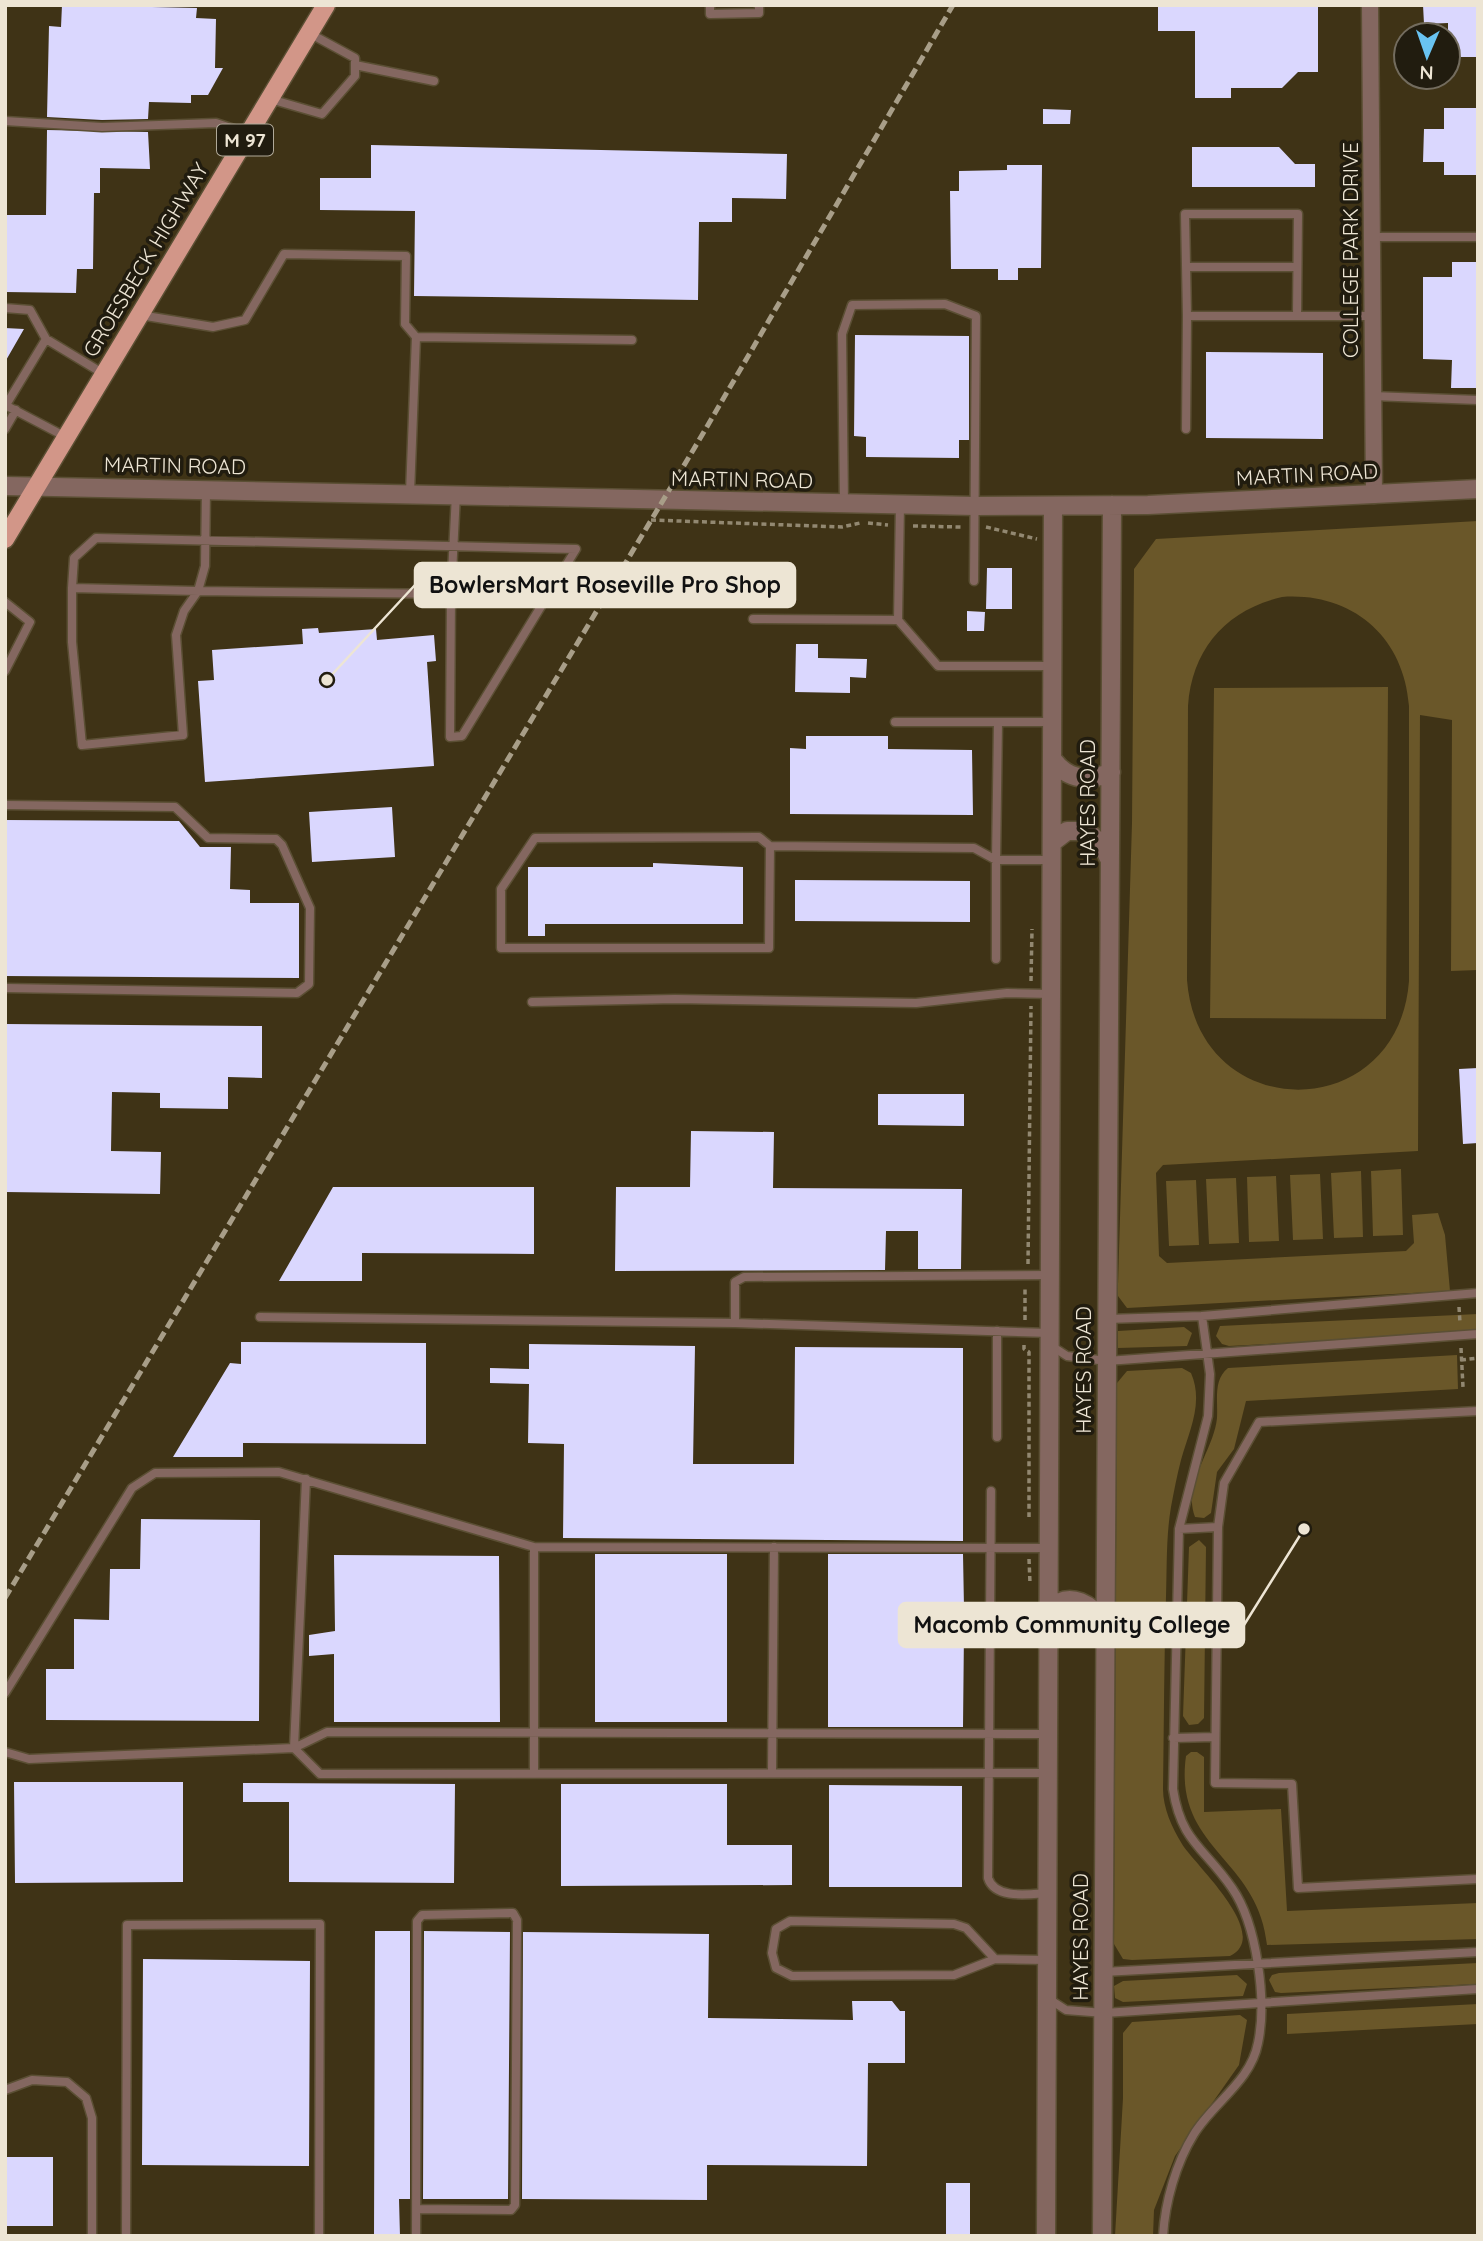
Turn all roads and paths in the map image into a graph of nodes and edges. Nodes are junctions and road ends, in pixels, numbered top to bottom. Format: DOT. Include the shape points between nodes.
graph roads {
  1 [pos="326,5"];
  2 [pos="710,5"];
  3 [pos="759,5"];
  4 [pos="1370,5"];
  5 [pos="309,33"];
  6 [pos="355,65"];
  7 [pos="434,81"];
  8 [pos="270,99"];
  9 [pos="5,121"];
  10 [pos="248,134"];
  11 [pos="1373,237"];
  12 [pos="1478,237"];
  13 [pos="1186,267"];
  14 [pos="1297,267"];
  15 [pos="5,308"];
  16 [pos="139,315"];
  17 [pos="1297,315"];
  18 [pos="1187,316"];
  19 [pos="1372,316"];
  20 [pos="415,337"];
  21 [pos="46,339"];
  22 [pos="632,340"];
  23 [pos="104,374"];
  24 [pos="1372,396"];
  25 [pos="1478,400"];
  26 [pos="6,405"];
  27 [pos="16,410"];
  28 [pos="5,429"];
  29 [pos="1186,429"];
  30 [pos="66,437"];
  31 [pos="5,486"];
  32 [pos="36,487"];
  33 [pos="206,488"];
  34 [pos="1478,489"];
  35 [pos="410,493"];
  36 [pos="456,494"];
  37 [pos="1374,495"];
  38 [pos="844,504"];
  39 [pos="900,505"];
  40 [pos="1112,505"];
  41 [pos="975,506"];
  42 [pos="1054,506"];
  43 [pos="651,520"];
  44 [pos="900,526"];
  45 [pos="975,527"];
  46 [pos="5,539"];
  47 [pos="205,539"];
  48 [pos="1053,540"];
  49 [pos="454,547"];
  50 [pos="974,582"];
  51 [pos="72,588"];
  52 [pos="198,591"];
  53 [pos="451,594"];
  54 [pos="5,602"];
  55 [pos="753,619"];
  56 [pos="898,620"];
  57 [pos="1055,666"];
  58 [pos="5,671"];
  59 [pos="895,722"];
  60 [pos="1055,722"];
  61 [pos="998,723"];
  62 [pos="1054,761"];
  63 [pos="1111,772"];
  64 [pos="5,805"];
  65 [pos="1054,841"];
  66 [pos="770,846"];
  67 [pos="996,860"];
  68 [pos="1053,860"];
  69 [pos="1110,871"];
  70 [pos="996,959"];
  71 [pos="5,988"];
  72 [pos="1052,994"];
  73 [pos="532,1002"];
  74 [pos="1051,1275"];
  75 [pos="1478,1293"];
  76 [pos="1202,1316"];
  77 [pos="260,1317"];
  78 [pos="1107,1319"];
  79 [pos="735,1323"];
  80 [pos="997,1331"];
  81 [pos="1478,1334"];
  82 [pos="1050,1339"];
  83 [pos="1206,1354"];
  84 [pos="1478,1358"];
  85 [pos="1461,1360"];
  86 [pos="1107,1361"];
  87 [pos="1478,1411"];
  88 [pos="997,1437"];
  89 [pos="306,1479"];
  90 [pos="991,1491"];
  91 [pos="1218,1527"];
  92 [pos="1179,1529"];
  93 [pos="534,1547"];
  94 [pos="774,1547"];
  95 [pos="990,1548"];
  96 [pos="1050,1548"];
  97 [pos="1049,1610"];
  98 [pos="1106,1625"];
  99 [pos="5,1693"];
  100 [pos="533,1732"];
  101 [pos="772,1733"];
  102 [pos="991,1734"];
  103 [pos="1049,1734"];
  104 [pos="1216,1737"];
  105 [pos="1173,1738"];
  106 [pos="294,1748"];
  107 [pos="5,1752"];
  108 [pos="772,1771"];
  109 [pos="534,1772"];
  110 [pos="990,1773"];
  111 [pos="1048,1773"];
  112 [pos="1478,1879"];
  113 [pos="1048,1893"];
  114 [pos="1478,1952"];
  115 [pos="995,1959"];
  116 [pos="1048,1960"];
  117 [pos="1256,1964"];
  118 [pos="1103,1972"];
  119 [pos="1478,1989"];
  120 [pos="1048,1997"];
  121 [pos="1260,2003"];
  122 [pos="1104,2013"];
  123 [pos="5,2090"];
  124 [pos="416,2209"];
  125 [pos="92,2236"];
  126 [pos="126,2236"];
  127 [pos="319,2236"];
  128 [pos="416,2236"];
  129 [pos="1046,2236"];
  130 [pos="1102,2236"];
  131 [pos="1163,2236"];
  1 -- 5 [label="main road, GROESBECK HIGHWAY / M 97"];
  2 -- 3 [label="lane" via="710,13 759,13"];
  4 -- 11 [label="street, COLLEGE PARK DRIVE"];
  5 -- 6 [label="lane" via="355,58"];
  5 -- 8 [label="main road, GROESBECK HIGHWAY / M 97"];
  6 -- 7 [label="lane"];
  6 -- 8 [label="lane" via="355,76 322,114"];
  8 -- 10 [label="main road, GROESBECK HIGHWAY / M 97"];
  9 -- 10 [label="lane" via="102,127 216,123"];
  10 -- 16 [label="main road, GROESBECK HIGHWAY / M 97"];
  11 -- 12 [label="lane"];
  11 -- 19 [label="street, COLLEGE PARK DRIVE"];
  13 -- 14 [label="lane"];
  13 -- 14 [label="lane" via="1185,214 1297,214"];
  13 -- 18 [label="lane"];
  14 -- 17 [label="lane"];
  15 -- 21 [label="lane" via="30,310"];
  16 -- 20 [label="lane" via="213,327 245,320 284,254 406,256 405,324"];
  16 -- 23 [label="main road, GROESBECK HIGHWAY / M 97"];
  17 -- 18 [label="lane"];
  17 -- 19 [label="lane"];
  18 -- 29 [label="lane"];
  19 -- 24 [label="street, COLLEGE PARK DRIVE"];
  20 -- 22 [label="lane"];
  20 -- 35 [label="lane"];
  21 -- 23 [label="lane"];
  21 -- 26 [label="lane"];
  23 -- 30 [label="main road, GROESBECK HIGHWAY / M 97"];
  24 -- 25 [label="lane"];
  24 -- 37 [label="street, COLLEGE PARK DRIVE"];
  26 -- 27 [label="lane"];
  27 -- 28 [label="lane"];
  27 -- 30 [label="lane"];
  30 -- 32 [label="main road, GROESBECK HIGHWAY / M 97"];
  31 -- 32 [label="street, MARTIN ROAD"];
  32 -- 33 [label="street, MARTIN ROAD"];
  32 -- 46 [label="main road, GROESBECK HIGHWAY / M 97"];
  33 -- 35 [label="street, MARTIN ROAD"];
  33 -- 47 [label="lane"];
  34 -- 37 [label="street, MARTIN ROAD"];
  35 -- 36 [label="street, MARTIN ROAD"];
  36 -- 38 [label="street, MARTIN ROAD"];
  36 -- 49 [label="lane"];
  37 -- 40 [label="street, MARTIN ROAD"];
  38 -- 39 [label="street, MARTIN ROAD"];
  38 -- 41 [label="lane" via="842,334 852,305 945,304 976,316"];
  39 -- 41 [label="street, MARTIN ROAD"];
  39 -- 44 [label="lane"];
  40 -- 42 [label="street, MARTIN ROAD"];
  40 -- 63 [label="street, HAYES ROAD"];
  41 -- 42 [label="street, MARTIN ROAD"];
  41 -- 45 [label="lane"];
  42 -- 48 [label="street, HAYES ROAD"];
  43 -- 44 [label="path"];
  44 -- 45 [label="path"];
  44 -- 56 [label="lane"];
  45 -- 48 [label="path"];
  45 -- 50 [label="lane"];
  47 -- 49 [label="lane"];
  47 -- 51 [label="lane" via="96,538 74,558"];
  47 -- 52 [label="lane" via="205,566"];
  48 -- 57 [label="street, HAYES ROAD"];
  49 -- 53 [label="lane"];
  49 -- 53 [label="lane" via="576,549 462,736 450,737"];
  51 -- 52 [label="lane"];
  51 -- 52 [label="lane" via="82,745 183,735 176,635 184,611"];
  52 -- 53 [label="lane"];
  54 -- 58 [label="lane" via="30,622"];
  55 -- 56 [label="lane"];
  56 -- 57 [label="lane" via="938,666"];
  57 -- 60 [label="street, HAYES ROAD"];
  59 -- 61 [label="lane"];
  60 -- 61 [label="lane"];
  60 -- 62 [label="street, HAYES ROAD"];
  61 -- 67 [label="lane"];
  62 -- 63 [label="street" via="1064,772 1080,778"];
  62 -- 65 [label="street, HAYES ROAD"];
  63 -- 69 [label="street, HAYES ROAD"];
  64 -- 71 [label="lane" via="175,807 208,838 276,839 310,908 309,984 298,993"];
  65 -- 68 [label="street, HAYES ROAD"];
  65 -- 69 [label="street" via="1067,831 1087,831 1104,847"];
  66 -- 66 [label="lane" via="759,837 535,838 501,889 501,948 769,948"];
  66 -- 67 [label="lane" via="974,848"];
  67 -- 68 [label="lane"];
  67 -- 70 [label="lane"];
  68 -- 72 [label="street, HAYES ROAD"];
  69 -- 78 [label="street, HAYES ROAD"];
  72 -- 73 [label="lane" via="1007,993 916,1003"];
  72 -- 74 [label="street, HAYES ROAD"];
  74 -- 79 [label="lane" via="744,1277 735,1282"];
  74 -- 82 [label="street, HAYES ROAD"];
  75 -- 76 [label="lane"];
  76 -- 78 [label="lane"];
  76 -- 83 [label="lane"];
  77 -- 79 [label="lane"];
  78 -- 86 [label="street, HAYES ROAD"];
  79 -- 80 [label="lane"];
  80 -- 82 [label="lane"];
  80 -- 88 [label="lane"];
  81 -- 83 [label="lane"];
  82 -- 86 [label="lane" via="1067,1356"];
  82 -- 96 [label="street, HAYES ROAD"];
  83 -- 86 [label="lane"];
  83 -- 92 [label="lane" via="1208,1416"];
  84 -- 85 [label="path"];
  86 -- 98 [label="street, HAYES ROAD"];
  87 -- 91 [label="lane" via="1259,1422 1224,1483"];
  89 -- 93 [label="lane"];
  89 -- 99 [label="lane" via="279,1472 155,1473 132,1488"];
  89 -- 106 [label="lane"];
  90 -- 95 [label="lane"];
  91 -- 92 [label="lane"];
  91 -- 104 [label="lane"];
  92 -- 105 [label="lane"];
  93 -- 94 [label="lane"];
  93 -- 100 [label="lane"];
  94 -- 95 [label="lane"];
  94 -- 101 [label="lane"];
  95 -- 96 [label="lane"];
  95 -- 102 [label="lane"];
  96 -- 97 [label="street, HAYES ROAD"];
  97 -- 98 [label="street" via="1060,1602 1078,1600 1098,1613"];
  97 -- 103 [label="street, HAYES ROAD"];
  98 -- 118 [label="street, HAYES ROAD"];
  100 -- 101 [label="lane"];
  100 -- 106 [label="lane" via="327,1732"];
  100 -- 109 [label="lane"];
  101 -- 102 [label="lane"];
  101 -- 108 [label="lane"];
  102 -- 103 [label="lane"];
  102 -- 110 [label="lane"];
  103 -- 111 [label="street, HAYES ROAD"];
  104 -- 105 [label="lane"];
  104 -- 112 [label="lane" via="1215,1783 1292,1784 1298,1888"];
  105 -- 117 [label="lane" via="1177,1814 1185,1833 1243,1906"];
  106 -- 107 [label="lane" via="29,1759"];
  106 -- 109 [label="lane" via="320,1774"];
  108 -- 109 [label="lane"];
  108 -- 110 [label="lane"];
  110 -- 111 [label="lane"];
  110 -- 113 [label="lane" via="990,1884 1011,1893"];
  111 -- 113 [label="street, HAYES ROAD"];
  113 -- 116 [label="street, HAYES ROAD"];
  114 -- 117 [label="lane"];
  115 -- 115 [label="lane" via="954,1975 792,1976 776,1968 772,1953 776,1929 790,1921 954,1924 966,1928"];
  115 -- 116 [label="lane"];
  116 -- 120 [label="street, HAYES ROAD"];
  117 -- 118 [label="lane"];
  117 -- 121 [label="lane"];
  118 -- 122 [label="street, HAYES ROAD"];
  119 -- 121 [label="lane"];
  120 -- 122 [label="lane" via="1066,2010"];
  120 -- 129 [label="street, HAYES ROAD"];
  121 -- 122 [label="lane"];
  121 -- 131 [label="lane" via="1256,2055 1193,2135 1165,2211"];
  122 -- 130 [label="street, HAYES ROAD"];
  123 -- 125 [label="lane" via="32,2080 66,2082 86,2098 92,2118"];
  124 -- 124 [label="lane" via="418,1921 422,1915 513,1913 517,1920 515,2205 511,2210"];
  124 -- 128 [label="lane"];
  126 -- 127 [label="lane" via="127,1925 320,1924"];
}
